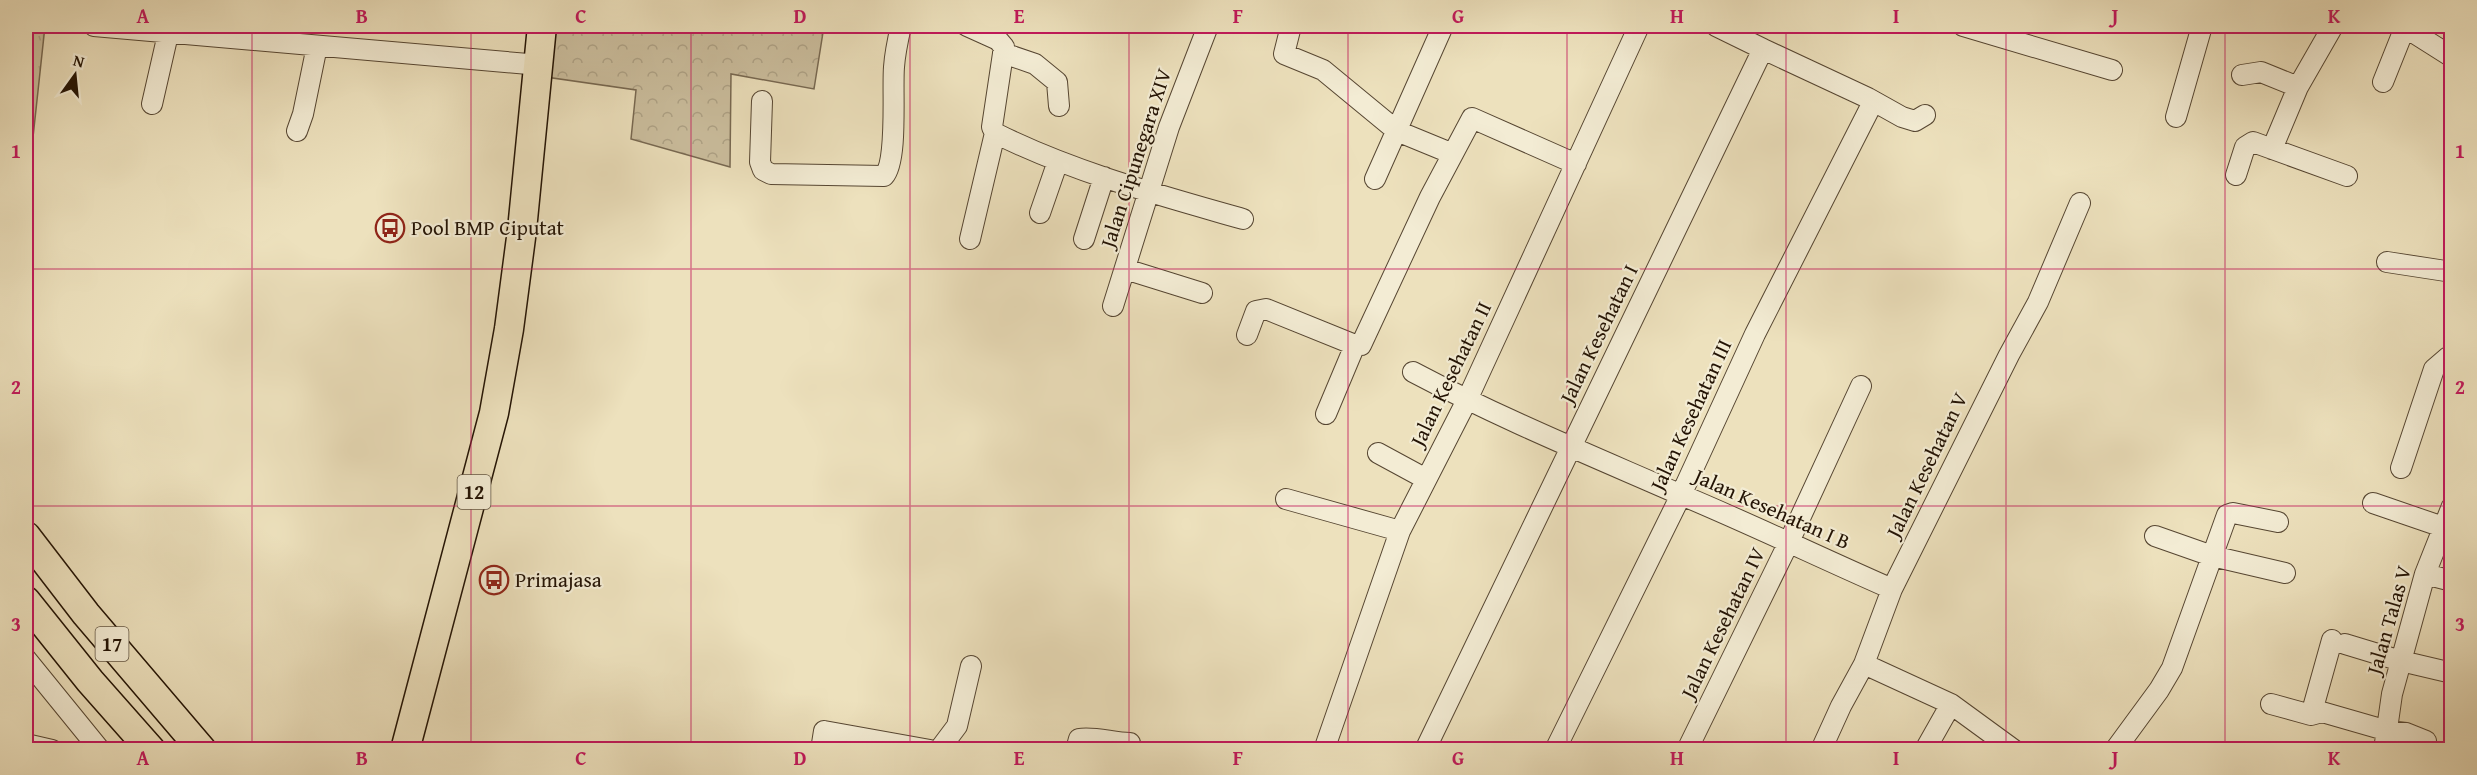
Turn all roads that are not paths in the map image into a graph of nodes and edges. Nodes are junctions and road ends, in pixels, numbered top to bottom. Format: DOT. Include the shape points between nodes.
graph roads {
  1 [pos="94,26"];
  2 [pos="542,26"];
  3 [pos="901,26"];
  4 [pos="967,26"];
  5 [pos="1208,26"];
  6 [pos="1291,26"];
  7 [pos="1443,26"];
  8 [pos="1639,26"];
  9 [pos="1716,26"];
  10 [pos="1963,26"];
  11 [pos="2202,26"];
  12 [pos="2333,26"];
  13 [pos="2404,26"];
  14 [pos="229,32"];
  15 [pos="168,34"];
  16 [pos="317,46"];
  17 [pos="1763,49"];
  18 [pos="1003,53"];
  19 [pos="2451,57"];
  20 [pos="540,65"];
  21 [pos="2112,70"];
  22 [pos="2242,75"];
  23 [pos="2383,82"];
  24 [pos="2298,87"];
  25 [pos="762,101"];
  26 [pos="1873,102"];
  27 [pos="152,104"];
  28 [pos="1059,106"];
  29 [pos="1925,115"];
  30 [pos="2176,117"];
  31 [pos="297,131"];
  32 [pos="1397,131"];
  33 [pos="994,133"];
  34 [pos="2272,149"];
  35 [pos="1453,154"];
  36 [pos="1058,161"];
  37 [pos="1576,164"];
  38 [pos="2236,175"];
  39 [pos="2347,176"];
  40 [pos="1104,177"];
  41 [pos="1375,179"];
  42 [pos="1149,192"];
  43 [pos="2080,203"];
  44 [pos="1040,213"];
  45 [pos="1244,219"];
  46 [pos="970,238"];
  47 [pos="1084,239"];
  48 [pos="2387,262"];
  49 [pos="1125,269"];
  50 [pos="2451,272"];
  51 [pos="1202,293"];
  52 [pos="1113,306"];
  53 [pos="1247,334"];
  54 [pos="1355,345"];
  55 [pos="2450,357"];
  56 [pos="1413,372"];
  57 [pos="1861,386"];
  58 [pos="1467,400"];
  59 [pos="1326,414"];
  60 [pos="1571,448"];
  61 [pos="1378,453"];
  62 [pos="2401,468"];
  63 [pos="1426,479"];
  64 [pos="1681,495"];
  65 [pos="1286,499"];
  66 [pos="2373,502"];
  67 [pos="2451,506"];
  68 [pos="26,519"];
  69 [pos="2278,522"];
  70 [pos="2443,527"];
  71 [pos="1400,531"];
  72 [pos="26,536"];
  73 [pos="2155,537"];
  74 [pos="1788,544"];
  75 [pos="2212,556"];
  76 [pos="2285,573"];
  77 [pos="2425,574"];
  78 [pos="2451,581"];
  79 [pos="1892,590"];
  80 [pos="26,601"];
  81 [pos="86,614"];
  82 [pos="26,659"];
  83 [pos="2401,662"];
  84 [pos="1864,664"];
  85 [pos="971,666"];
  86 [pos="2451,673"];
  87 [pos="1952,704"];
  88 [pos="2271,704"];
  89 [pos="2311,715"];
  90 [pos="2386,740"];
  91 [pos="2426,741"];
  92 [pos="1130,743"];
  93 [pos="26,744"];
  94 [pos="2119,748"];
  95 [pos="52,750"];
  96 [pos="100,750"];
  97 [pos="151,750"];
  98 [pos="202,750"];
  99 [pos="405,750"];
  100 [pos="821,750"];
  101 [pos="930,750"];
  102 [pos="939,750"];
  103 [pos="1076,750"];
  104 [pos="1324,750"];
  105 [pos="1425,750"];
  106 [pos="1555,750"];
  107 [pos="1687,750"];
  108 [pos="1821,750"];
  109 [pos="1925,750"];
  110 [pos="2014,750"];
  1 -- 15 [label="street"];
  2 -- 20 [label="highway, 12"];
  3 -- 25 [label="street" via="894,65 889,171 884,176 771,174 763,170"];
  4 -- 18 [label="street" via="998,40 1004,46"];
  5 -- 42 [label="street, Jalan Cipunegara XIV"];
  6 -- 32 [label="street" via="1284,54 1323,70"];
  7 -- 32 [label="street"];
  8 -- 37 [label="street, Jalan Kesehatan II"];
  9 -- 17 [label="street"];
  10 -- 21 [label="street"];
  11 -- 30 [label="street"];
  12 -- 24 [label="street"];
  13 -- 19 [label="street"];
  13 -- 23 [label="street"];
  14 -- 15 [label="street"];
  14 -- 16 [label="street"];
  15 -- 27 [label="street"];
  16 -- 20 [label="street"];
  16 -- 31 [label="street"];
  17 -- 26 [label="street"];
  17 -- 60 [label="street, Jalan Kesehatan I"];
  18 -- 28 [label="street" via="1035,64 1057,82"];
  18 -- 33 [label="street"];
  20 -- 99 [label="highway, 12" via="509,329 494,413"];
  22 -- 24 [label="street" via="2261,72"];
  24 -- 34 [label="street"];
  26 -- 29 [label="street" via="1912,121"];
  26 -- 64 [label="street, Jalan Kesehatan III" via="1755,334"];
  32 -- 35 [label="street"];
  32 -- 41 [label="street"];
  33 -- 36 [label="street"];
  33 -- 46 [label="street"];
  34 -- 38 [label="street" via="2253,142 2247,144"];
  34 -- 39 [label="street"];
  35 -- 37 [label="street" via="1472,118"];
  35 -- 54 [label="street" via="1361,345"];
  36 -- 40 [label="street"];
  36 -- 44 [label="street"];
  37 -- 58 [label="street, Jalan Kesehatan II"];
  40 -- 42 [label="street"];
  40 -- 47 [label="street"];
  42 -- 45 [label="street"];
  42 -- 49 [label="street, Jalan Cipunegara XIV"];
  43 -- 79 [label="street, Jalan Kesehatan V" via="2038,302"];
  48 -- 50 [label="street"];
  49 -- 51 [label="street"];
  49 -- 52 [label="street, Jalan Cipunegara XIV"];
  53 -- 54 [label="street" via="1256,311 1266,309"];
  54 -- 59 [label="street"];
  55 -- 62 [label="street" via="2434,369"];
  56 -- 58 [label="street, Jalan Kesehatan I B"];
  57 -- 74 [label="street, Jalan Kesehatan IV"];
  58 -- 60 [label="street, Jalan Kesehatan I B"];
  58 -- 63 [label="street, Jalan Kesehatan II"];
  60 -- 64 [label="street, Jalan Kesehatan I B"];
  60 -- 105 [label="street, Jalan Kesehatan I"];
  61 -- 63 [label="street"];
  63 -- 71 [label="street, Jalan Kesehatan II"];
  64 -- 74 [label="street, Jalan Kesehatan I B"];
  64 -- 106 [label="street, Jalan Kesehatan III"];
  65 -- 71 [label="street"];
  66 -- 70 [label="street"];
  67 -- 70 [label="street, Jalan Talas V"];
  68 -- 81 [label="highway"];
  69 -- 75 [label="street" via="2229,513"];
  70 -- 77 [label="street, Jalan Talas V"];
  71 -- 104 [label="street, Jalan Kesehatan II"];
  72 -- 81 [label="highway, 17"];
  73 -- 75 [label="street"];
  74 -- 79 [label="street, Jalan Kesehatan I B"];
  74 -- 107 [label="street, Jalan Kesehatan IV"];
  75 -- 76 [label="street"];
  75 -- 94 [label="street" via="2172,668"];
  77 -- 78 [label="street"];
  77 -- 83 [label="street, Jalan Talas V"];
  79 -- 84 [label="street, Jalan Kesehatan V"];
  80 -- 97 [label="highway, 17"];
  81 -- 98 [label="highway, 17"];
  82 -- 96 [label="street"];
  83 -- 86 [label="street"];
  83 -- 89 [label="street" via="2338,642"];
  83 -- 90 [label="street, Jalan Talas V"];
  84 -- 87 [label="street"];
  84 -- 108 [label="street, Jalan Kesehatan V"];
  85 -- 102 [label="street" via="957,726"];
  87 -- 109 [label="street"];
  87 -- 110 [label="street"];
  88 -- 89 [label="street"];
  89 -- 90 [label="street" via="2322,712"];
  90 -- 91 [label="street" via="2406,733"];
  92 -- 103 [label="street" via="1084,738 1079,739"];
  93 -- 95 [label="street"];
  100 -- 101 [label="street" via="824,731"];
}
